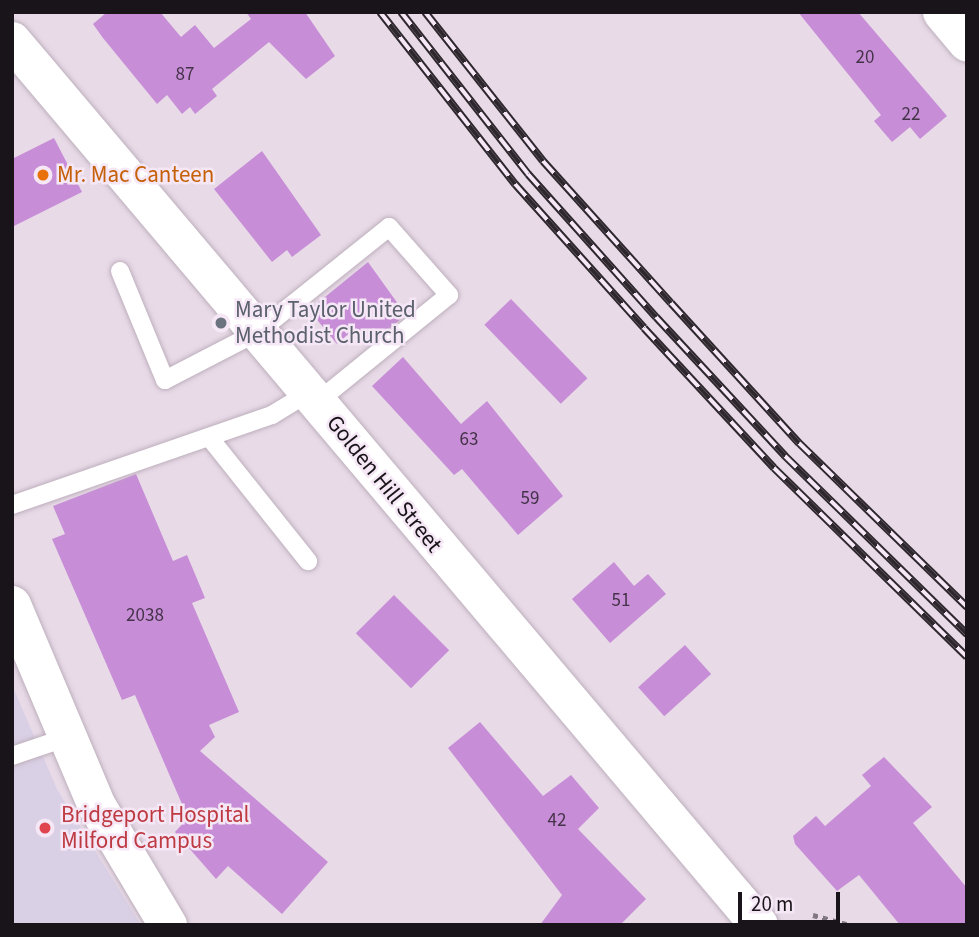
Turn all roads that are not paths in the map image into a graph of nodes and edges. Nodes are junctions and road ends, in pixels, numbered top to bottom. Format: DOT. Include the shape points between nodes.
graph roads {
  1 [pos="941,12"];
  2 [pos="12,41"];
  3 [pos="967,43"];
  4 [pos="120,271"];
  5 [pos="258,332"];
  6 [pos="312,398"];
  7 [pos="209,437"];
  8 [pos="12,505"];
  9 [pos="308,561"];
  10 [pos="12,605"];
  11 [pos="65,738"];
  12 [pos="12,756"];
  13 [pos="168,925"];
  14 [pos="759,925"];
  1 -- 3 [label="street"];
  2 -- 5 [label="main road, Golden Hill Street"];
  4 -- 5 [label="lane" via="165,380"];
  5 -- 6 [label="main road, Golden Hill Street"];
  5 -- 6 [label="lane" via="389,227 449,295"];
  6 -- 7 [label="lane"];
  6 -- 14 [label="main road, Golden Hill Street"];
  7 -- 8 [label="lane"];
  7 -- 9 [label="lane"];
  10 -- 11 [label="main road"];
  11 -- 12 [label="lane"];
  11 -- 13 [label="main road"];
}
